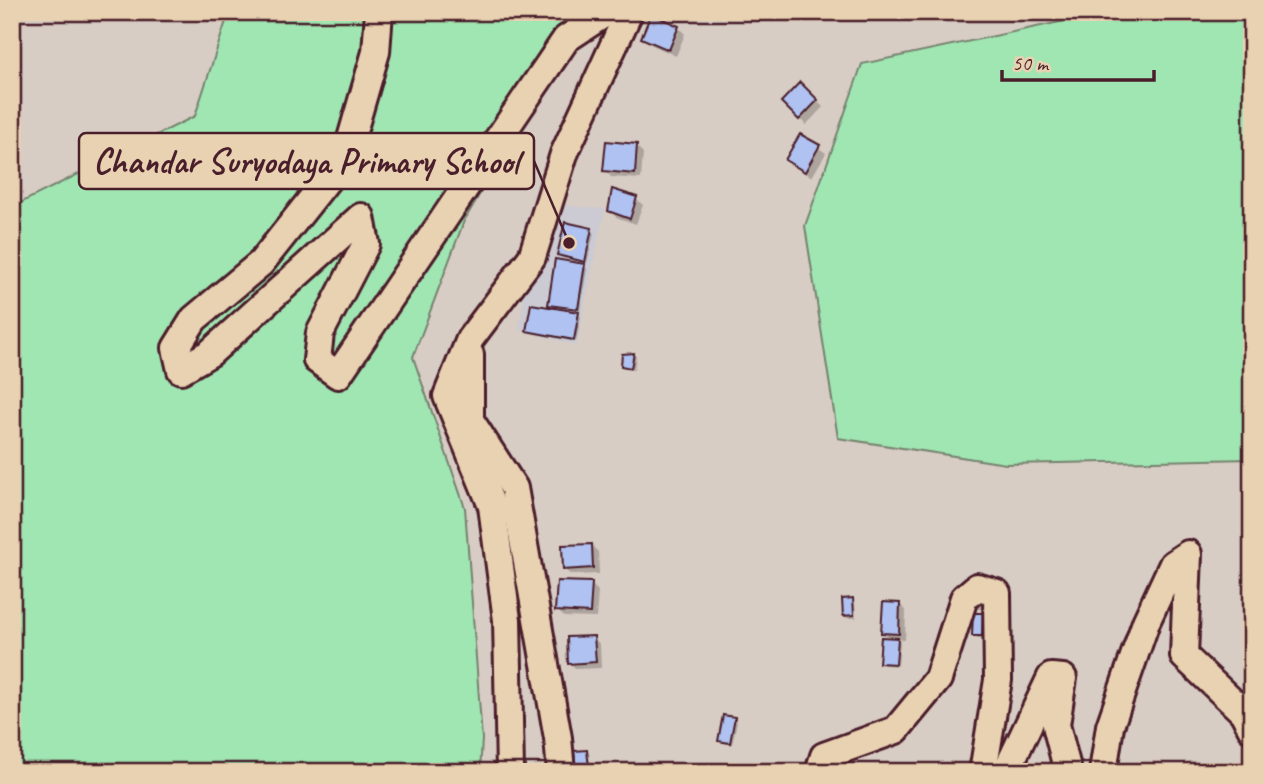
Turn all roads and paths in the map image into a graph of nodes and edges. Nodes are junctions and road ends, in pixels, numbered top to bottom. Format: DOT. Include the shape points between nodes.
graph roads {
  1 [pos="379,12"];
  2 [pos="607,12"];
  3 [pos="629,12"];
  4 [pos="470,339"];
  5 [pos="1252,729"];
  6 [pos="510,772"];
  7 [pos="561,772"];
  8 [pos="819,772"];
  9 [pos="983,772"];
  10 [pos="1006,772"];
  11 [pos="1068,772"];
  12 [pos="1103,772"];
  1 -- 2 [label="street" via="376,52 346,156 261,263 194,319 176,348 181,370 210,353 361,217 366,244 320,332 317,360 338,375 566,39"];
  3 -- 4 [label="street" via="564,154 532,257"];
  4 -- 6 [label="street" via="447,396 492,506 507,620"];
  4 -- 7 [label="street" via="470,420 514,488"];
  5 -- 12 [label="street" via="1244,712 1184,656 1188,554 1173,564 1146,622 1110,726"];
  8 -- 9 [label="street" via="824,756 895,730 904,720 939,679 964,598 977,587 997,593 998,680"];
  10 -- 11 [label="street" via="1051,677 1063,678 1056,725"];
}
